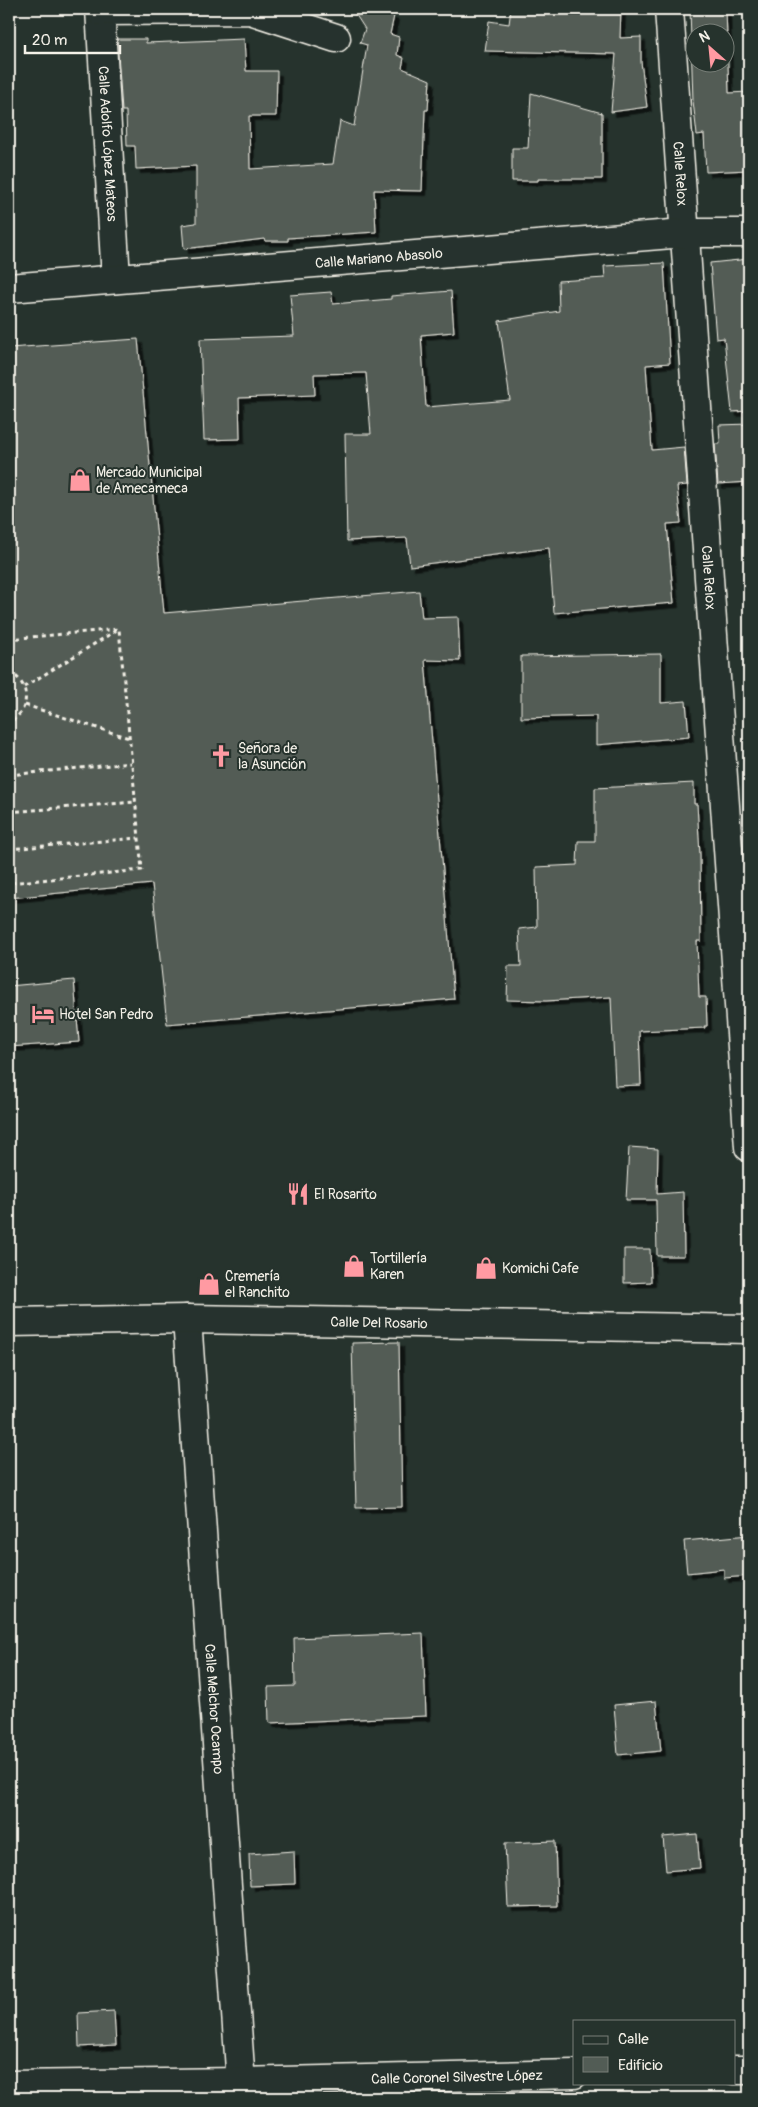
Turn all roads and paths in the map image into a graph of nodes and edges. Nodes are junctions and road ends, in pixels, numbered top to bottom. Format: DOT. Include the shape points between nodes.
graph roads {
  1 [pos="669,9"];
  2 [pos="100,10"];
  3 [pos="336,38"];
  4 [pos="749,232"];
  5 [pos="684,233"];
  6 [pos="116,279"];
  7 [pos="9,288"];
  8 [pos="119,629"];
  9 [pos="9,639"];
  10 [pos="9,672"];
  11 [pos="24,687"];
  12 [pos="25,705"];
  13 [pos="9,722"];
  14 [pos="129,738"];
  15 [pos="131,762"];
  16 [pos="9,775"];
  17 [pos="135,802"];
  18 [pos="9,812"];
  19 [pos="138,838"];
  20 [pos="9,849"];
  21 [pos="9,883"];
  22 [pos="749,1147"];
  23 [pos="188,1319"];
  24 [pos="9,1322"];
  25 [pos="749,1329"];
  26 [pos="736,2070"];
  27 [pos="749,2070"];
  28 [pos="573,2074"];
  29 [pos="9,2085"];
  30 [pos="242,2090"];
  1 -- 5 [label="street, Calle Relox"];
  2 -- 3 [label="street" via="250,10"];
  2 -- 6 [label="street, Calle Adolfo López Mateos"];
  4 -- 5 [label="street, Calle Mariano Abasolo"];
  5 -- 6 [label="street, Calle Mariano Abasolo"];
  5 -- 22 [label="street, Calle Relox"];
  6 -- 7 [label="street, Calle Mariano Abasolo"];
  8 -- 9 [label="path"];
  8 -- 11 [label="path"];
  8 -- 14 [label="path"];
  10 -- 11 [label="path"];
  11 -- 12 [label="path"];
  12 -- 13 [label="path" via="21,714"];
  12 -- 14 [label="path"];
  14 -- 15 [label="path"];
  15 -- 16 [label="path"];
  15 -- 17 [label="path"];
  17 -- 18 [label="path"];
  17 -- 19 [label="path"];
  19 -- 20 [label="path"];
  19 -- 21 [label="path" via="142,870"];
  23 -- 24 [label="street, Calle Del Rosario"];
  23 -- 25 [label="street, Calle Del Rosario"];
  23 -- 30 [label="street, Calle Melchor Ocampo"];
  26 -- 27 [label="street"];
  28 -- 30 [label="street, Calle Coronel Silvestre López"];
  29 -- 30 [label="street, Calle Coronel Silvestre López"];
}
